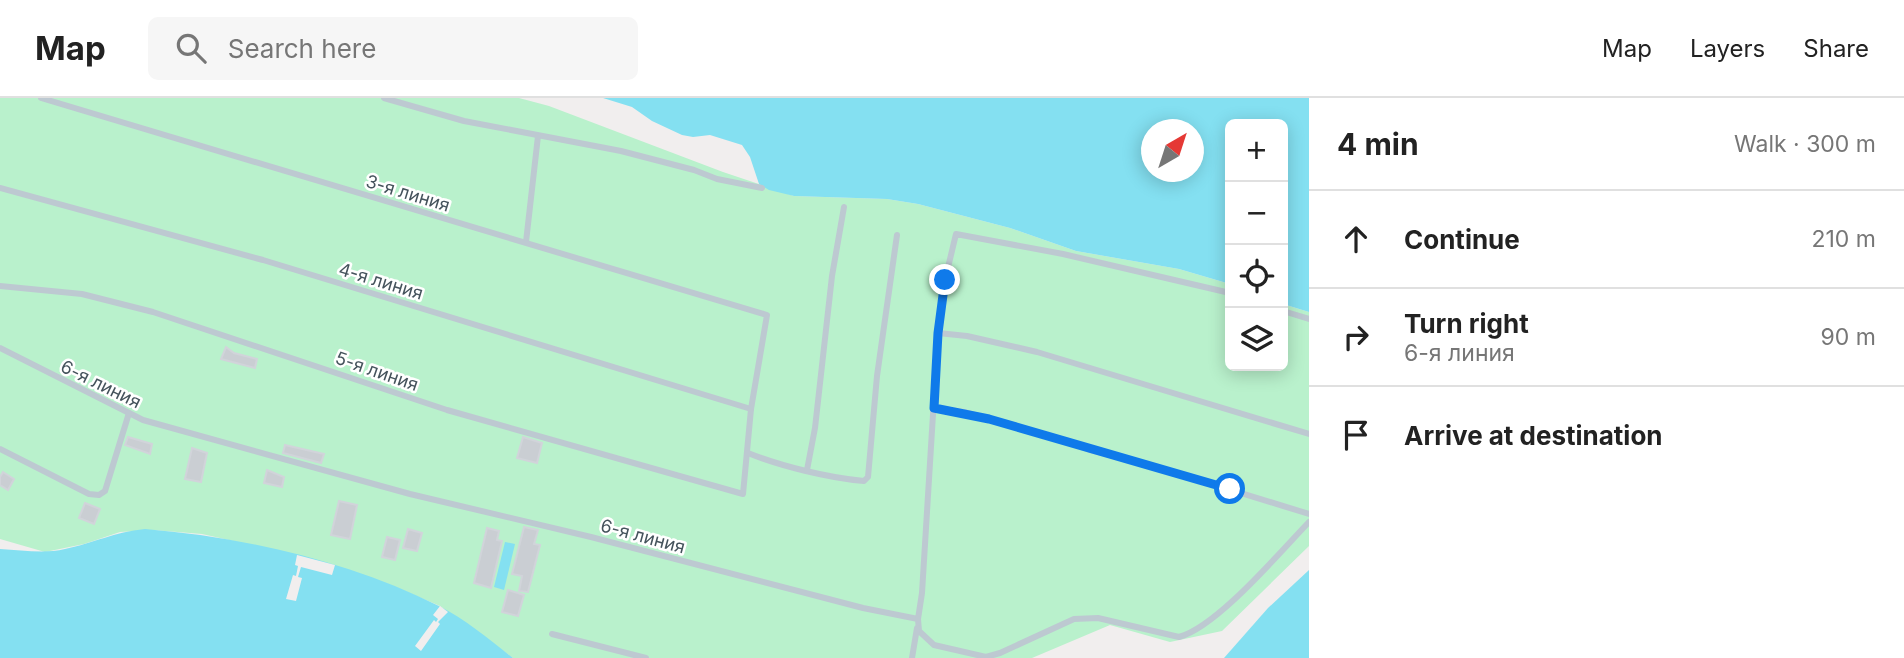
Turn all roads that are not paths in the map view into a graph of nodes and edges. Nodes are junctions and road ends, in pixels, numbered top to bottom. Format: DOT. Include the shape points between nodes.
graph roads {
  1 [pos="41,98"];
  2 [pos="384,98"];
  3 [pos="538,136"];
  4 [pos="0,188"];
  5 [pos="762,188"];
  6 [pos="844,207"];
  7 [pos="897,235"];
  8 [pos="526,242"];
  9 [pos="0,286"];
  10 [pos="1225,292"];
  11 [pos="1288,313"];
  12 [pos="1309,319"];
  13 [pos="938,333"];
  14 [pos="0,348"];
  15 [pos="934,408"];
  16 [pos="751,409"];
  17 [pos="129,413"];
  18 [pos="1309,434"];
  19 [pos="0,449"];
  20 [pos="748,453"];
  21 [pos="807,470"];
  22 [pos="1309,514"];
  23 [pos="1309,522"];
  24 [pos="918,619"];
  25 [pos="552,634"];
  26 [pos="646,658"];
  27 [pos="912,658"];
  1 -- 8 [label="lane, 3-я линия"];
  2 -- 3 [label="lane"];
  3 -- 5 [label="lane" via="621,151"];
  3 -- 8 [label="lane"];
  4 -- 16 [label="lane, 4-я линия" via="264,260"];
  6 -- 21 [label="lane"];
  7 -- 21 [label="lane" via="868,477 853,480"];
  8 -- 16 [label="lane, 3-я линия" via="767,315"];
  9 -- 20 [label="lane, 5-я линия" via="82,294 153,312 447,410 743,494"];
  10 -- 13 [label="lane" via="956,234"];
  11 -- 12 [label="lane"];
  13 -- 15 [label="lane"];
  13 -- 18 [label="lane" via="1037,352"];
  14 -- 17 [label="lane, 6-я линия"];
  15 -- 22 [label="lane" via="1071,442"];
  15 -- 24 [label="lane"];
  16 -- 20 [label="lane"];
  17 -- 19 [label="lane" via="105,491 99,495"];
  17 -- 24 [label="lane, 6-я линия" via="410,494"];
  20 -- 21 [label="lane"];
  23 -- 24 [label="lane" via="1249,585 1192,634 1180,637 1085,617 986,657 934,645 919,631"];
  24 -- 27 [label="lane"];
  25 -- 26 [label="lane"];
}
